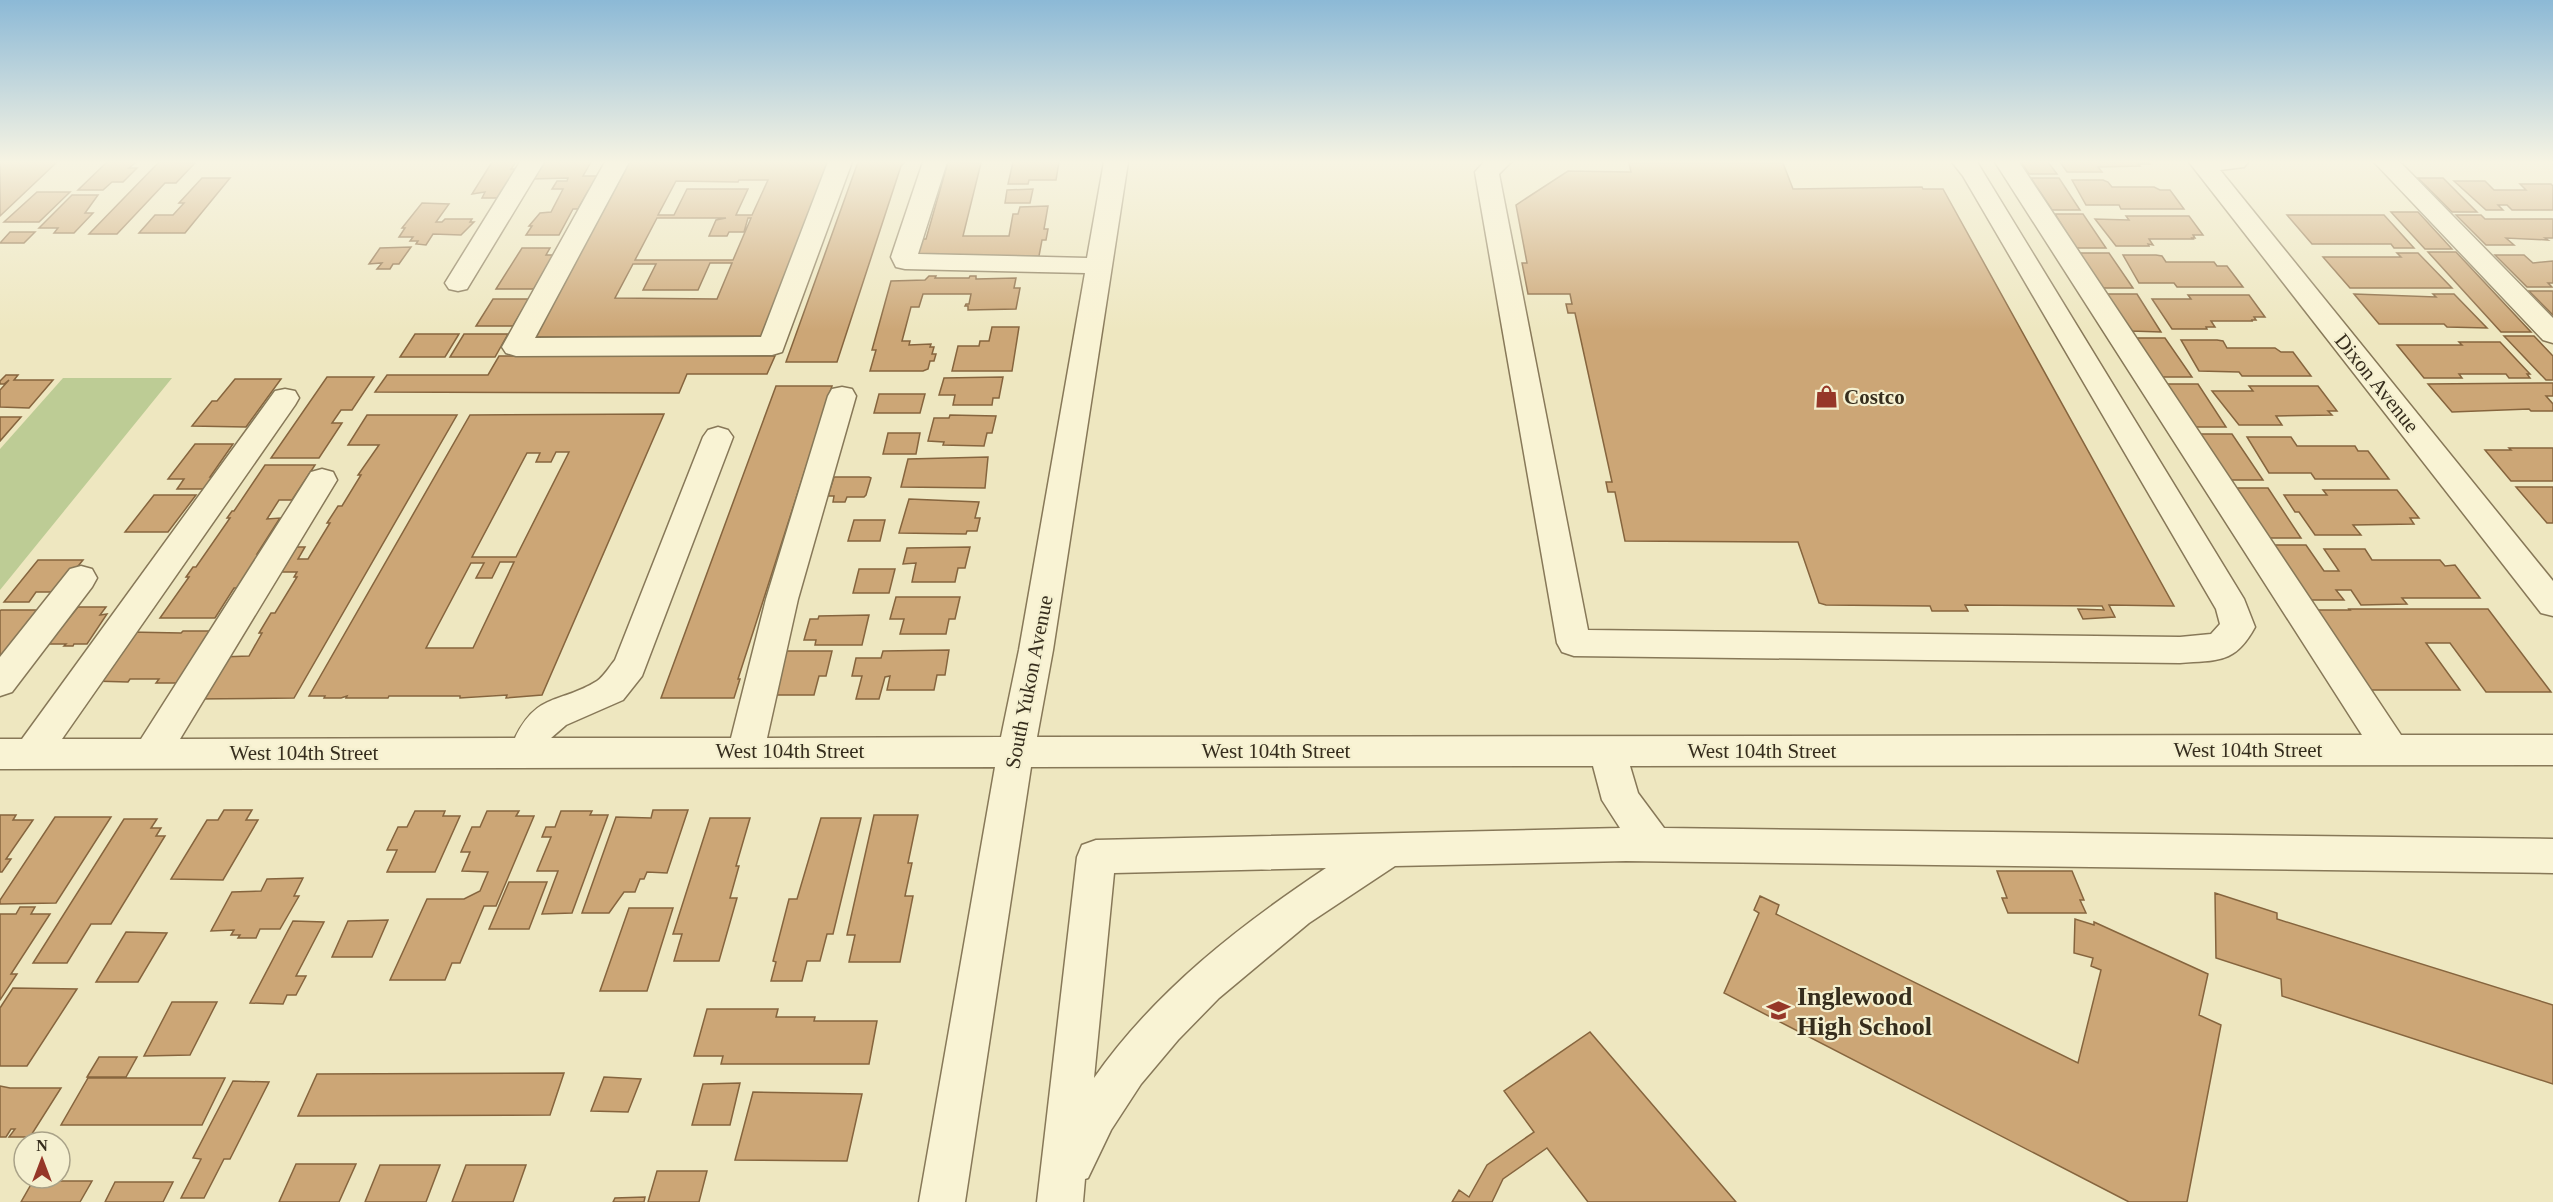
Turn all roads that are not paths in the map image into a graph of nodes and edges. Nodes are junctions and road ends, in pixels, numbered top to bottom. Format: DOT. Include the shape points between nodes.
graph roads {
  1 [pos="498,218"];
  2 [pos="586,218"];
  3 [pos="819,218"];
  4 [pos="917,218"];
  5 [pos="1107,218"];
  6 [pos="1496,218"];
  7 [pos="2000,218"];
  8 [pos="2044,218"];
  9 [pos="2245,218"];
  10 [pos="2440,218"];
  11 [pos="1099,266"];
  12 [pos="458,283"];
  13 [pos="2553,334"];
  14 [pos="843,396"];
  15 [pos="285,398"];
  16 [pos="718,437"];
  17 [pos="322,480"];
  18 [pos="81,578"];
  19 [pos="2553,604"];
  20 [pos="0,682"];
  21 [pos="2391,750"];
  22 [pos="2553,750"];
  23 [pos="746,751"];
  24 [pos="1016,751"];
  25 [pos="1607,751"];
  26 [pos="527,752"];
  27 [pos="151,753"];
  28 [pos="16,754"];
  29 [pos="1655,844"];
  30 [pos="1390,850"];
  31 [pos="2553,856"];
  32 [pos="1061,1194"];
  33 [pos="942,1202"];
  1 -- 12 [label="street"];
  2 -- 3 [label="street" via="516,346 772,346"];
  4 -- 11 [label="street" via="905,261"];
  5 -- 11 [label="street, South Yukon Avenue"];
  6 -- 7 [label="street" via="1574,643 2180,650 2220,647 2238,627 2232,608"];
  8 -- 21 [label="street"];
  9 -- 19 [label="street, Dixon Avenue"];
  10 -- 13 [label="street"];
  11 -- 24 [label="street, South Yukon Avenue"];
  14 -- 23 [label="street" via="782,599"];
  15 -- 28 [label="street"];
  16 -- 26 [label="street" via="630,666 610,690 553,715 538,728"];
  17 -- 27 [label="street"];
  18 -- 20 [label="street"];
  21 -- 22 [label="street, West 104th Street"];
  21 -- 25 [label="street, West 104th Street"];
  23 -- 24 [label="street, West 104th Street"];
  23 -- 26 [label="street, West 104th Street"];
  24 -- 25 [label="street, West 104th Street"];
  24 -- 33 [label="street, South Yukon Avenue"];
  25 -- 29 [label="street" via="1621,800"];
  26 -- 27 [label="street, West 104th Street"];
  27 -- 28 [label="street, West 104th Street"];
  29 -- 30 [label="street"];
  29 -- 31 [label="street"];
  30 -- 32 [label="street" via="1293,911 1171,1019 1108,1094 1080,1142"];
  30 -- 32 [label="street" via="1096,857"];
}
